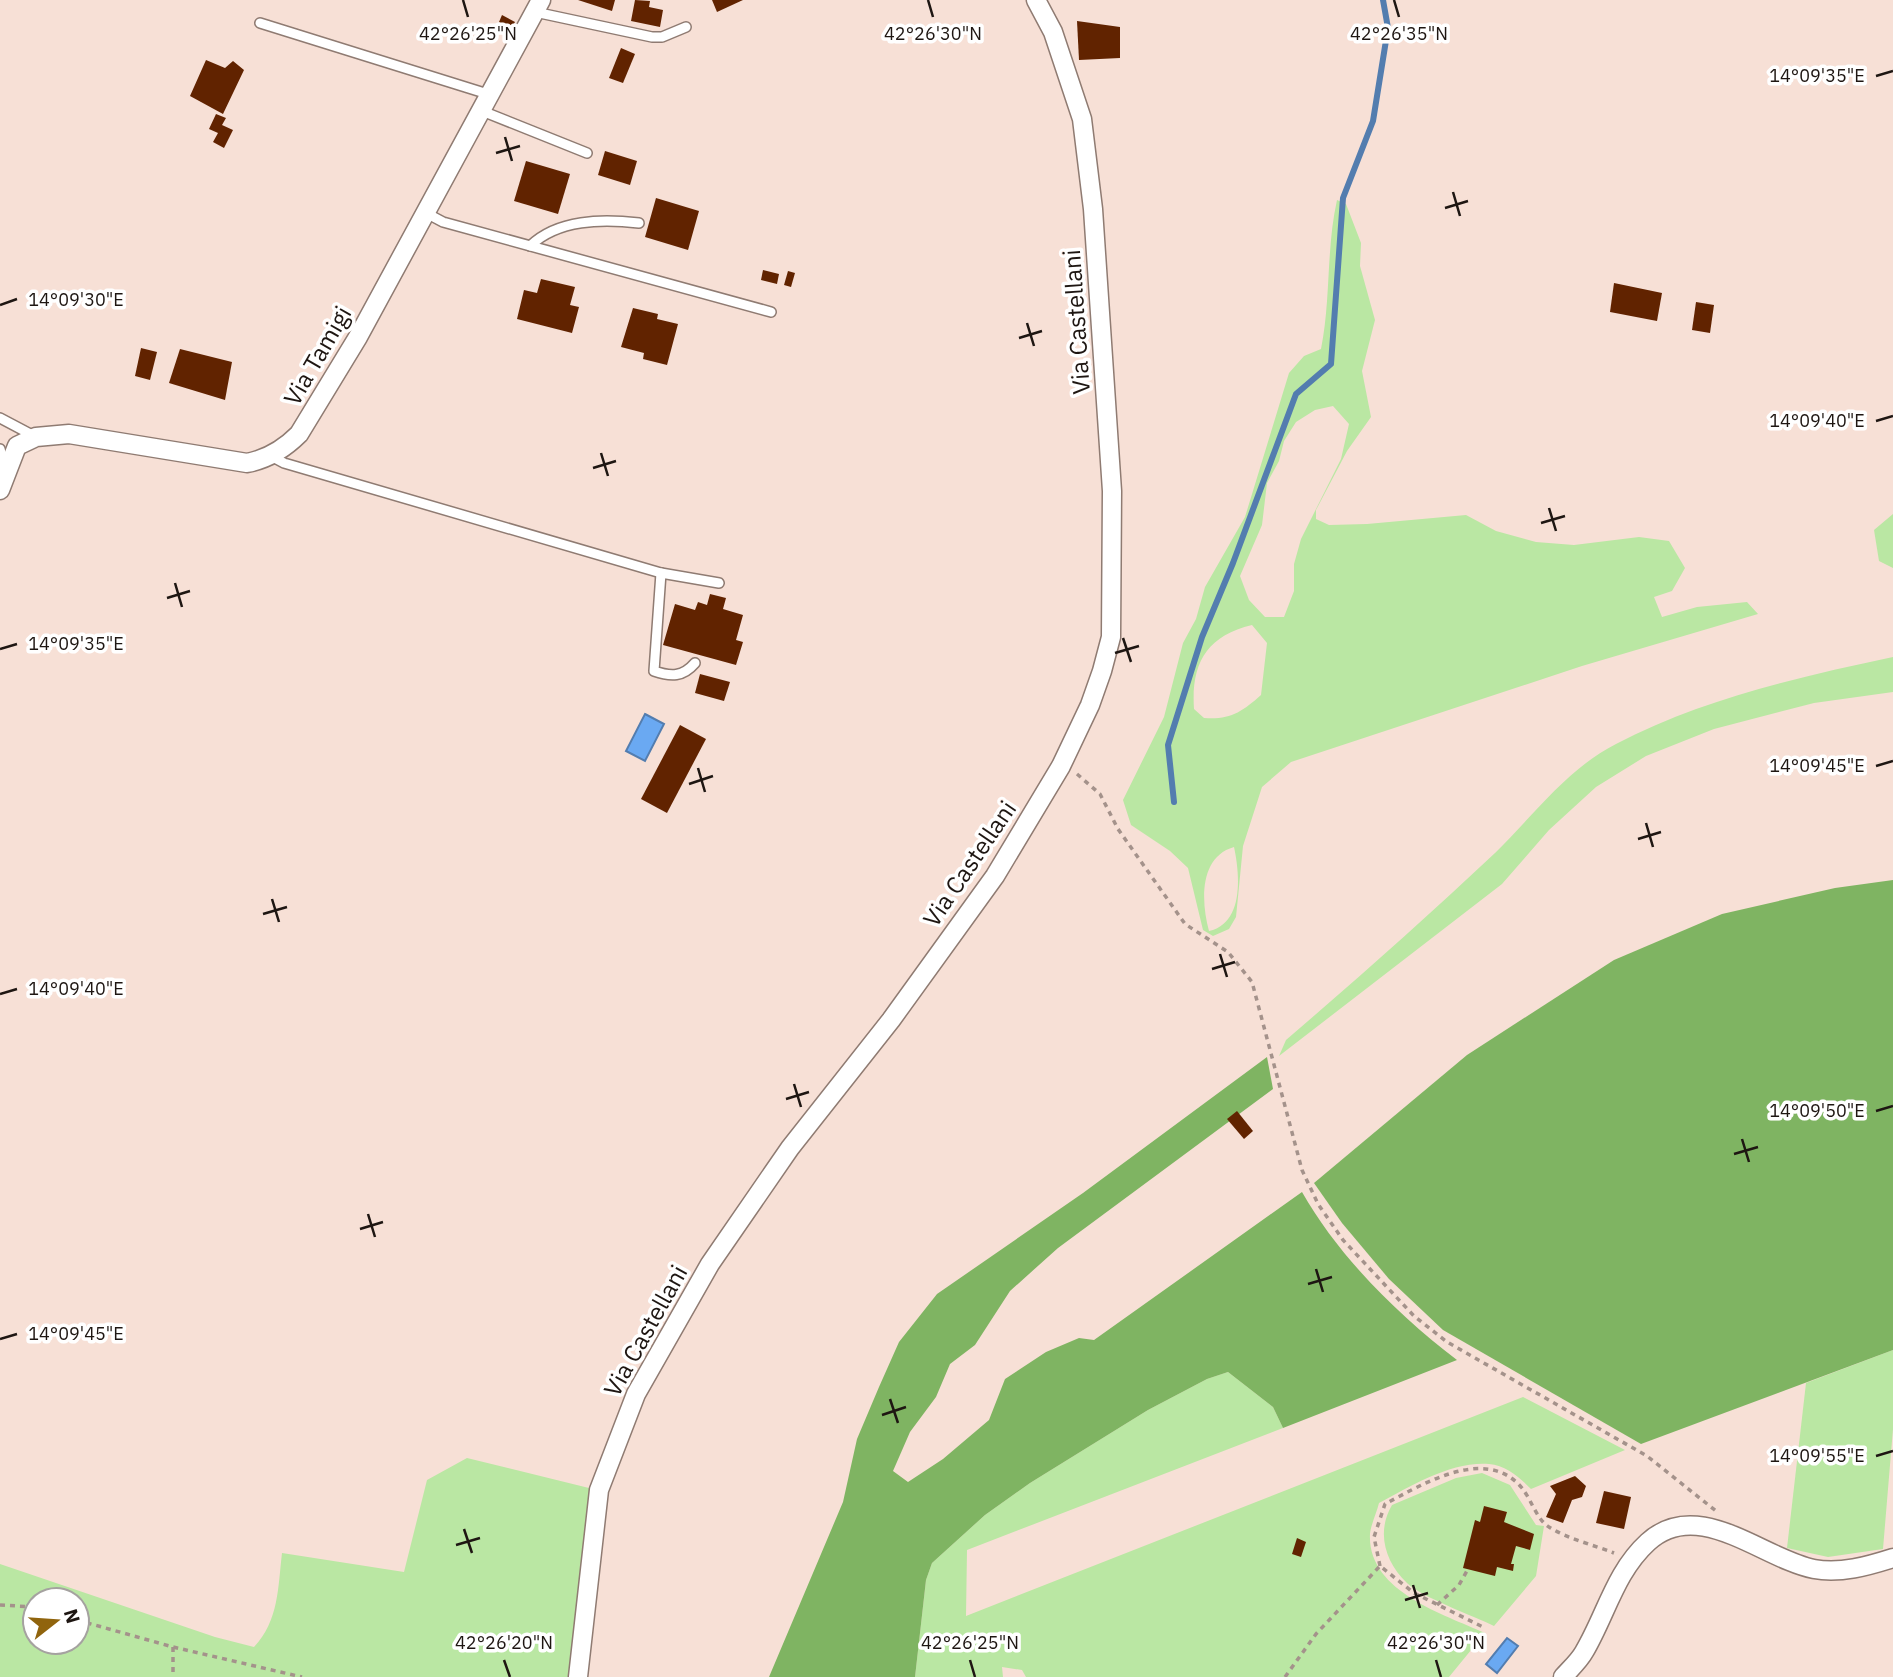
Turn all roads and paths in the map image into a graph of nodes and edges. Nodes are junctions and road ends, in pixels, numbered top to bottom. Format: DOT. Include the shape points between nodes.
graph roads {
  1 [pos="1036,0"];
  2 [pos="538,6"];
  3 [pos="260,23"];
  4 [pos="686,27"];
  5 [pos="487,103"];
  6 [pos="587,153"];
  7 [pos="426,214"];
  8 [pos="639,223"];
  9 [pos="530,246"];
  10 [pos="771,312"];
  11 [pos="0,418"];
  12 [pos="36,437"];
  13 [pos="0,449"];
  14 [pos="271,456"];
  15 [pos="3,482"];
  16 [pos="661,573"];
  17 [pos="719,583"];
  18 [pos="695,663"];
  19 [pos="1063,763"];
  20 [pos="1724,1532"];
  21 [pos="1633,1558"];
  22 [pos="1893,1558"];
  23 [pos="1380,1566"];
  24 [pos="1468,1569"];
  25 [pos="0,1605"];
  26 [pos="1437,1605"];
  27 [pos="21,1606"];
  28 [pos="91,1624"];
  29 [pos="1485,1628"];
  30 [pos="173,1647"];
  31 [pos="173,1677"];
  32 [pos="302,1677"];
  33 [pos="579,1677"];
  34 [pos="1285,1677"];
  35 [pos="1563,1677"];
  1 -- 19 [label="street, Via Castellani" via="1053,32 1082,119 1093,209 1112,491 1111,637 1090,705"];
  2 -- 4 [label="lane" via="652,37"];
  2 -- 5 [label="street, Via Tamigi"];
  3 -- 5 [label="lane"];
  5 -- 6 [label="lane"];
  5 -- 7 [label="street, Via Tamigi"];
  7 -- 9 [label="lane"];
  7 -- 14 [label="street, Via Tamigi" via="299,434"];
  8 -- 9 [label="lane" via="606,219 569,226 541,236"];
  9 -- 10 [label="lane"];
  11 -- 12 [label="lane"];
  12 -- 14 [label="street, Via Tamigi" via="69,434 247,463"];
  12 -- 15 [label="street" via="17,446"];
  13 -- 15 [label="lane"];
  14 -- 16 [label="lane"];
  16 -- 17 [label="lane"];
  16 -- 18 [label="lane" via="654,671 674,676"];
  19 -- 20 [label="path" via="1100,794 1118,829 1185,924 1228,952 1252,982 1302,1170 1343,1240 1414,1316 1447,1342 1647,1456 1711,1506 1723,1518"];
  19 -- 33 [label="street, Via Castellani" via="995,876 891,1020 790,1148 710,1264 636,1394 599,1490"];
  20 -- 21 [label="street" via="1674,1528 1650,1540"];
  20 -- 22 [label="street" via="1815,1569 1852,1569"];
  21 -- 23 [label="path" via="1547,1527 1521,1487 1506,1474 1482,1466 1429,1481 1385,1504 1374,1537"];
  21 -- 35 [label="street" via="1615,1585 1583,1655"];
  23 -- 26 [label="path"];
  23 -- 34 [label="path" via="1315,1634"];
  24 -- 26 [label="path" via="1459,1585"];
  25 -- 27 [label="path"];
  26 -- 29 [label="path"];
  28 -- 30 [label="path"];
  30 -- 31 [label="path"];
  30 -- 32 [label="path"];
}
